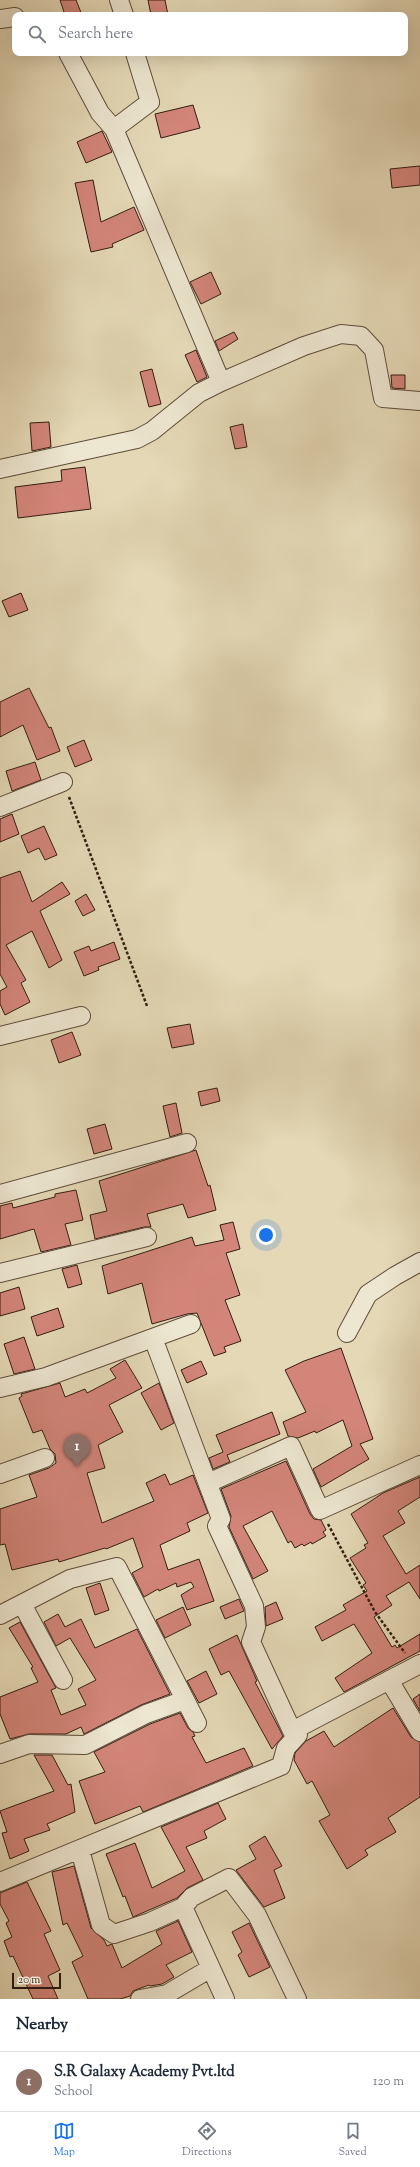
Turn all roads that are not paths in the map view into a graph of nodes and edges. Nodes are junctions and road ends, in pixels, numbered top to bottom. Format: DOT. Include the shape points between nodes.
graph roads {
  1 [pos="119,0"];
  2 [pos="123,12"];
  3 [pos="12,17"];
  4 [pos="0,19"];
  5 [pos="70,56"];
  6 [pos="136,56"];
  7 [pos="114,129"];
  8 [pos="221,382"];
  9 [pos="420,401"];
  10 [pos="0,469"];
  11 [pos="63,782"];
  12 [pos="0,807"];
  13 [pos="81,1016"];
  14 [pos="0,1036"];
  15 [pos="187,1142"];
  16 [pos="0,1194"];
  17 [pos="147,1237"];
  18 [pos="420,1262"];
  19 [pos="0,1273"];
  20 [pos="191,1324"];
  21 [pos="346,1333"];
  22 [pos="153,1338"];
  23 [pos="0,1388"];
  24 [pos="45,1458"];
  25 [pos="420,1465"];
  26 [pos="0,1474"];
  27 [pos="208,1483"];
  28 [pos="22,1604"];
  29 [pos="0,1615"];
  30 [pos="417,1666"];
  31 [pos="63,1680"];
  32 [pos="389,1680"];
  33 [pos="185,1700"];
  34 [pos="197,1723"];
  35 [pos="292,1731"];
  36 [pos="420,1732"];
  37 [pos="0,1754"];
  38 [pos="80,1850"];
  39 [pos="0,1882"];
  40 [pos="183,1907"];
  41 [pos="211,1968"];
  42 [pos="140,1999"];
  43 [pos="225,1999"];
  44 [pos="297,1999"];
  1 -- 2 [label="street"];
  3 -- 4 [label="street"];
  5 -- 7 [label="street" via="100,113"];
  6 -- 7 [label="street" via="150,102"];
  7 -- 8 [label="street"];
  8 -- 9 [label="street" via="304,346 341,334 361,336 374,350 383,398"];
  8 -- 10 [label="street" via="199,393 152,431 137,439"];
  11 -- 12 [label="street"];
  13 -- 14 [label="street"];
  15 -- 16 [label="street"];
  17 -- 19 [label="street"];
  18 -- 21 [label="street" via="368,1294"];
  20 -- 22 [label="street"];
  22 -- 23 [label="street" via="46,1377"];
  22 -- 27 [label="street"];
  24 -- 26 [label="street"];
  25 -- 27 [label="street" via="320,1510 291,1446"];
  27 -- 35 [label="street" via="221,1519 216,1526 254,1606 256,1627 252,1642"];
  28 -- 29 [label="street"];
  28 -- 31 [label="street"];
  28 -- 33 [label="street" via="70,1579 117,1567"];
  30 -- 32 [label="street"];
  32 -- 35 [label="street"];
  32 -- 36 [label="street"];
  33 -- 34 [label="street"];
  33 -- 37 [label="street" via="146,1714 85,1745 29,1744"];
  35 -- 38 [label="street" via="298,1735 286,1748 281,1766 158,1815"];
  38 -- 39 [label="street"];
  38 -- 40 [label="street" via="101,1925 114,1934"];
  40 -- 41 [label="street"];
  40 -- 44 [label="street" via="192,1897 229,1878 257,1915"];
  41 -- 42 [label="street" via="167,1994"];
  41 -- 43 [label="street"];
}
